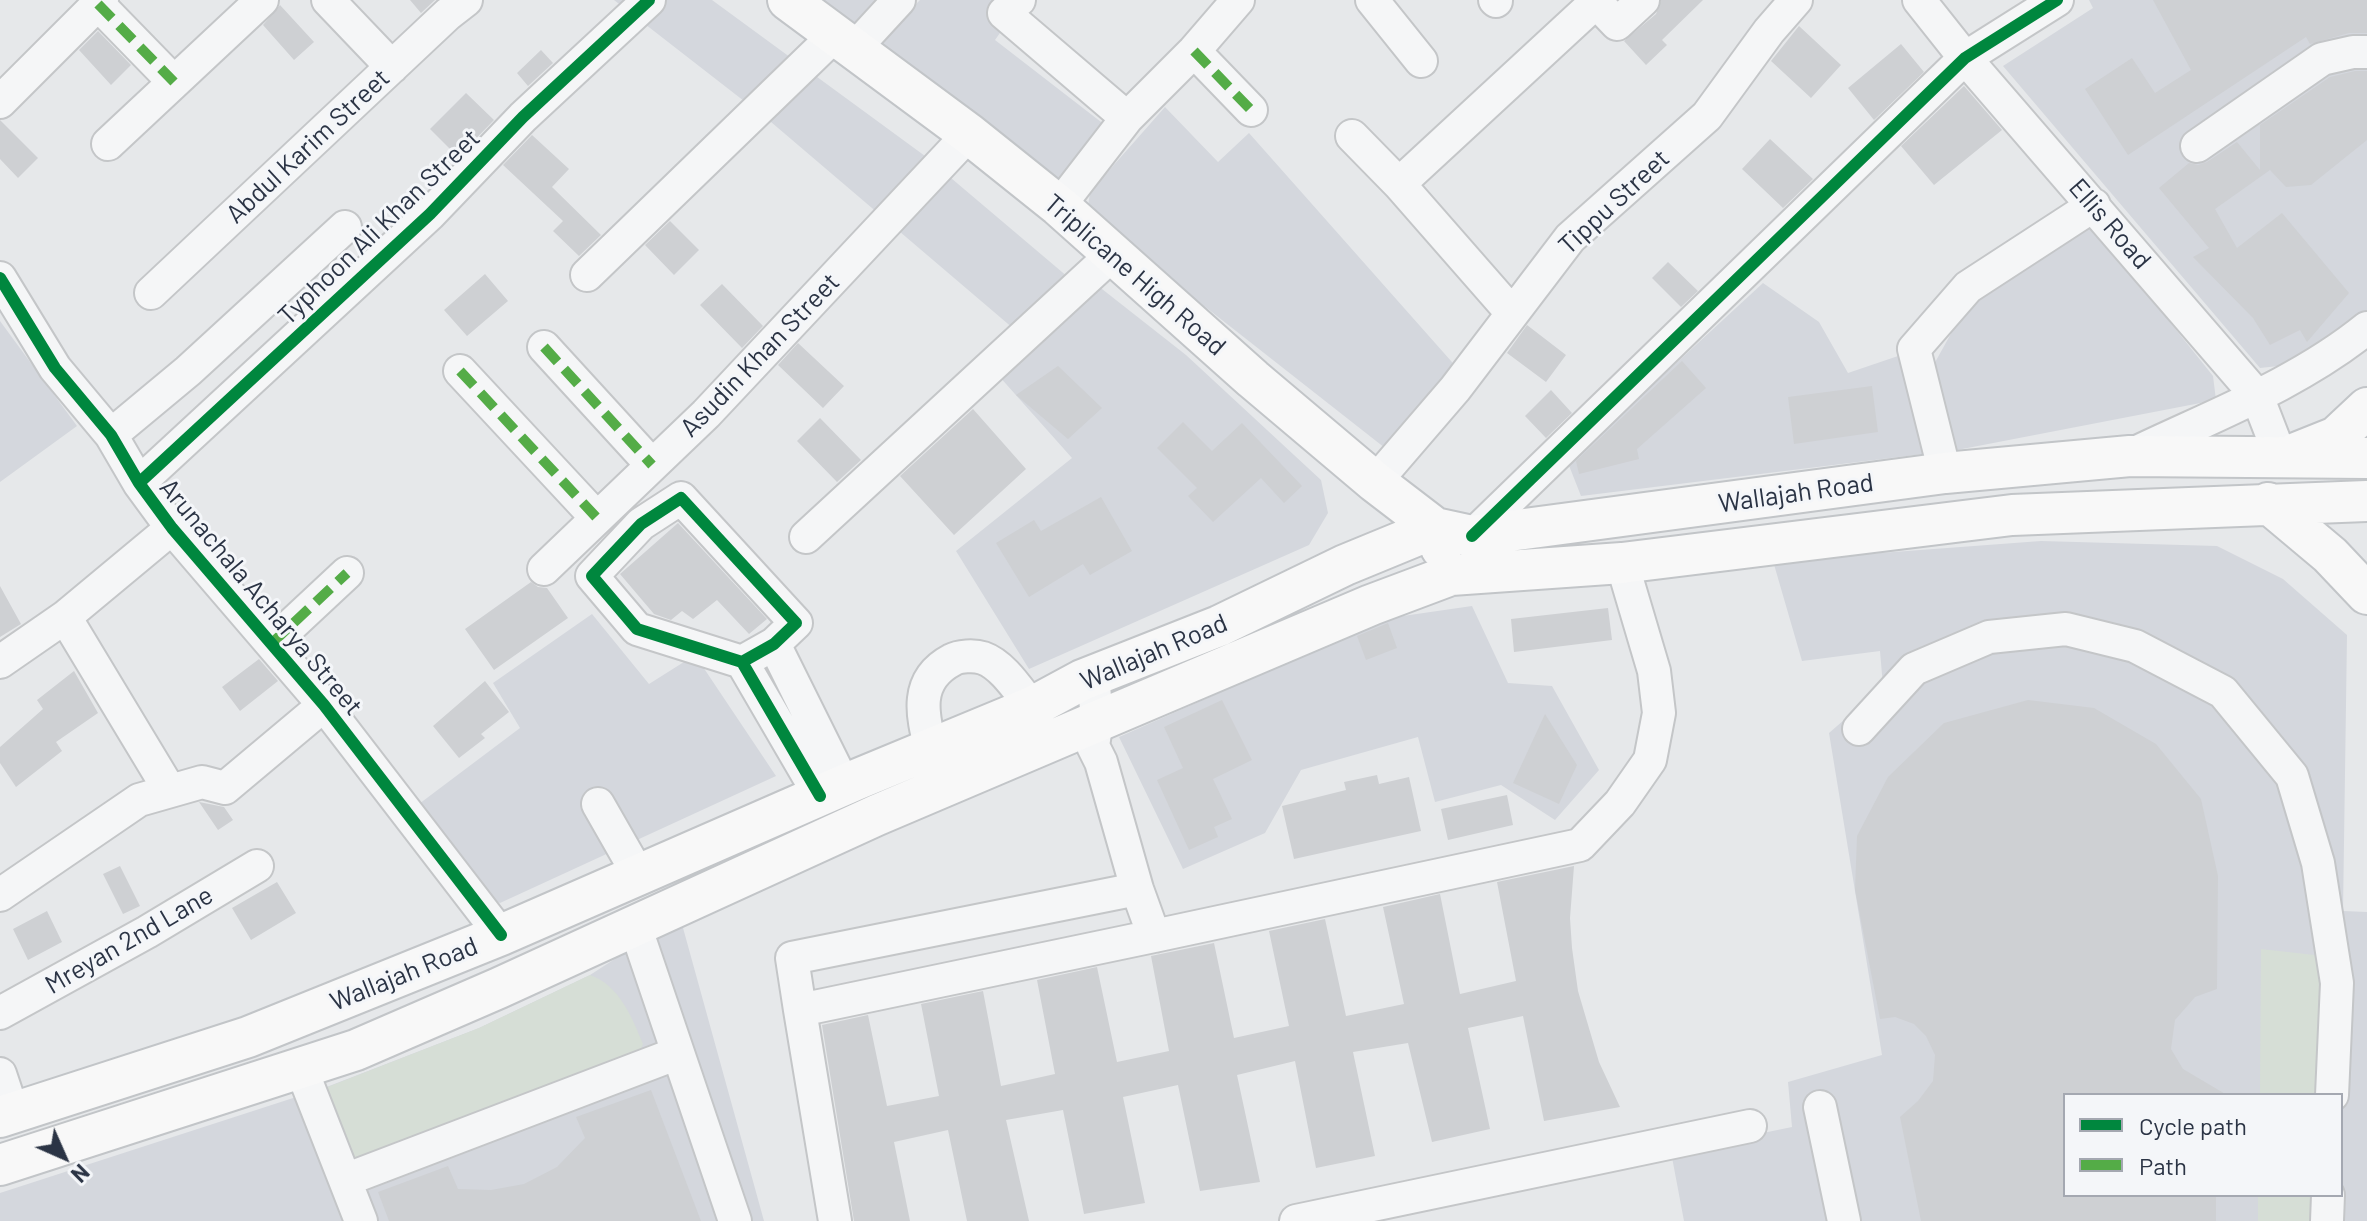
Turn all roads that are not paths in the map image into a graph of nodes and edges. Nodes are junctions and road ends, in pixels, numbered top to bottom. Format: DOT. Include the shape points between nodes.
graph roads {
  1 [pos="262,0"];
  2 [pos="328,0"];
  3 [pos="466,0"];
  4 [pos="649,0"];
  5 [pos="788,0"];
  6 [pos="899,0"];
  7 [pos="1019,0"];
  8 [pos="1238,0"];
  9 [pos="1372,0"];
  10 [pos="1643,0"];
  11 [pos="1796,0"];
  12 [pos="1919,0"];
  13 [pos="2057,0"];
  14 [pos="1595,1"];
  15 [pos="100,2"];
  16 [pos="844,42"];
  17 [pos="1194,51"];
  18 [pos="2367,52"];
  19 [pos="1965,58"];
  20 [pos="1421,61"];
  21 [pos="392,67"];
  22 [pos="174,82"];
  23 [pos="0,102"];
  24 [pos="1251,110"];
  25 [pos="1127,118"];
  26 [pos="969,134"];
  27 [pos="1352,136"];
  28 [pos="108,144"];
  29 [pos="2197,146"];
  30 [pos="1399,184"];
  31 [pos="2094,205"];
  32 [pos="1059,206"];
  33 [pos="345,227"];
  34 [pos="1114,253"];
  35 [pos="587,275"];
  36 [pos="0,278"];
  37 [pos="151,293"];
  38 [pos="1512,313"];
  39 [pos="2367,328"];
  40 [pos="544,347"];
  41 [pos="460,371"];
  42 [pos="2257,396"];
  43 [pos="2367,408"];
  44 [pos="111,435"];
  45 [pos="2130,456"];
  46 [pos="2281,458"];
  47 [pos="2367,458"];
  48 [pos="652,465"];
  49 [pos="1945,473"];
  50 [pos="1375,482"];
  51 [pos="139,483"];
  52 [pos="2367,501"];
  53 [pos="2268,503"];
  54 [pos="596,517"];
  55 [pos="172,528"];
  56 [pos="1453,532"];
  57 [pos="806,537"];
  58 [pos="1622,563"];
  59 [pos="544,569"];
  60 [pos="347,573"];
  61 [pos="1451,575"];
  62 [pos="2367,594"];
  63 [pos="65,617"];
  64 [pos="272,643"];
  65 [pos="774,644"];
  66 [pos="0,662"];
  67 [pos="742,662"];
  68 [pos="1093,675"];
  69 [pos="324,705"];
  70 [pos="1032,707"];
  71 [pos="1097,720"];
  72 [pos="1859,729"];
  73 [pos="931,749"];
  74 [pos="170,791"];
  75 [pos="832,791"];
  76 [pos="598,804"];
  77 [pos="257,866"];
  78 [pos="638,874"];
  79 [pos="1137,889"];
  80 [pos="0,895"];
  81 [pos="635,926"];
  82 [pos="501,935"];
  83 [pos="1154,936"];
  84 [pos="800,1010"];
  85 [pos="0,1013"];
  86 [pos="678,1053"];
  87 [pos="301,1068"];
  88 [pos="0,1074"];
  89 [pos="2332,1093"];
  90 [pos="1820,1107"];
  91 [pos="6,1115"];
  92 [pos="1750,1126"];
  93 [pos="0,1165"];
  94 [pos="345,1180"];
  95 [pos="2328,1197"];
  96 [pos="361,1221"];
  97 [pos="735,1221"];
  98 [pos="835,1221"];
  99 [pos="1296,1221"];
  100 [pos="1844,1221"];
  101 [pos="2327,1221"];
  1 -- 22 [label="street"];
  2 -- 21 [label="street"];
  3 -- 21 [label="street, Abdul Karim Street"];
  4 -- 51 [label="street, Typhoon Ali Khan Street" via="523,117 430,214"];
  5 -- 16 [label="main road, Triplicane High Road"];
  6 -- 16 [label="street"];
  7 -- 25 [label="street" via="1004,13"];
  8 -- 17 [label="street"];
  9 -- 20 [label="street"];
  10 -- 14 [label="street" via="1617,24"];
  11 -- 38 [label="street, Tippu Street" via="1707,116 1570,238"];
  12 -- 19 [label="street, Ellis Road"];
  13 -- 19 [label="street"];
  14 -- 30 [label="street"];
  15 -- 22 [label="street"];
  15 -- 23 [label="street"];
  16 -- 26 [label="main road, Triplicane High Road"];
  16 -- 35 [label="street"];
  17 -- 24 [label="street"];
  17 -- 25 [label="street"];
  18 -- 29 [label="street" via="2322,59"];
  19 -- 31 [label="street, Ellis Road"];
  19 -- 56 [label="street"];
  21 -- 37 [label="street, Abdul Karim Street"];
  22 -- 28 [label="street"];
  25 -- 32 [label="street"];
  26 -- 32 [label="main road, Triplicane High Road"];
  26 -- 48 [label="street, Asudin Khan Street"];
  27 -- 30 [label="street"];
  30 -- 38 [label="street"];
  31 -- 42 [label="street, Ellis Road"];
  31 -- 49 [label="street" via="1968,287 1914,349"];
  32 -- 34 [label="main road, Triplicane High Road"];
  33 -- 44 [label="street"];
  34 -- 50 [label="main road, Triplicane High Road"];
  34 -- 57 [label="street"];
  36 -- 44 [label="street, Arunachala Acharya Street" via="55,368"];
  38 -- 50 [label="street, Tippu Street"];
  39 -- 42 [label="street"];
  40 -- 48 [label="street"];
  41 -- 54 [label="street"];
  42 -- 45 [label="street"];
  42 -- 46 [label="street, Ellis Road"];
  43 -- 46 [label="main road" via="2336,437"];
  44 -- 51 [label="street, Arunachala Acharya Street"];
  45 -- 46 [label="main road, Wallajah Road"];
  45 -- 49 [label="main road, Wallajah Road"];
  46 -- 47 [label="main road, Wallajah Road"];
  48 -- 54 [label="street, Asudin Khan Street"];
  49 -- 56 [label="main road, Wallajah Road"];
  50 -- 56 [label="main road, Triplicane High Road"];
  51 -- 55 [label="street, Arunachala Acharya Street"];
  52 -- 53 [label="main road, Wallajah Road"];
  53 -- 58 [label="main road, Wallajah Road" via="2012,515"];
  53 -- 62 [label="main road"];
  54 -- 59 [label="street, Asudin Khan Street"];
  55 -- 63 [label="street"];
  55 -- 64 [label="street, Arunachala Acharya Street"];
  56 -- 61 [label="main road"];
  56 -- 68 [label="main road, Wallajah Road" via="1345,565 1219,626"];
  58 -- 61 [label="main road, Wallajah Road"];
  58 -- 83 [label="street" via="1654,671 1659,713 1650,760 1620,803 1580,845"];
  60 -- 64 [label="street"];
  61 -- 71 [label="main road, Wallajah Road"];
  63 -- 66 [label="street"];
  63 -- 74 [label="street"];
  64 -- 69 [label="street, Arunachala Acharya Street"];
  65 -- 67 [label="street"];
  65 -- 67 [label="street" via="796,623 681,498 641,524 592,576 637,629"];
  65 -- 75 [label="street"];
  67 -- 75 [label="street"];
  68 -- 70 [label="main road, Wallajah Road"];
  68 -- 71 [label="street"];
  69 -- 74 [label="street" via="225,788 202,782"];
  69 -- 82 [label="street, Arunachala Acharya Street"];
  70 -- 73 [label="main road, Wallajah Road"];
  70 -- 73 [label="street" via="997,667 982,658 958,657 939,667 925,688 923,717"];
  71 -- 79 [label="street" via="1093,746"];
  71 -- 81 [label="main road, Wallajah Road"];
  72 -- 89 [label="street" via="1914,669 1989,637 2066,629 2135,646 2223,692 2292,776 2318,863 2337,983"];
  73 -- 75 [label="main road, Wallajah Road"];
  74 -- 80 [label="street" via="139,800"];
  75 -- 78 [label="main road, Wallajah Road"];
  76 -- 78 [label="street"];
  77 -- 85 [label="street, Mreyan 2nd Lane"];
  78 -- 82 [label="main road, Wallajah Road"];
  79 -- 83 [label="street"];
  79 -- 84 [label="street" via="792,958"];
  81 -- 86 [label="street"];
  81 -- 87 [label="main road, Wallajah Road" via="356,1050"];
  82 -- 91 [label="main road, Wallajah Road" via="248,1037"];
  83 -- 84 [label="street"];
  84 -- 98 [label="street"];
  86 -- 94 [label="street"];
  86 -- 97 [label="street"];
  87 -- 93 [label="main road, Wallajah Road"];
  87 -- 94 [label="street"];
  88 -- 91 [label="street"];
  90 -- 100 [label="street"];
  92 -- 99 [label="street"];
  94 -- 96 [label="street"];
  95 -- 101 [label="street"];
}
